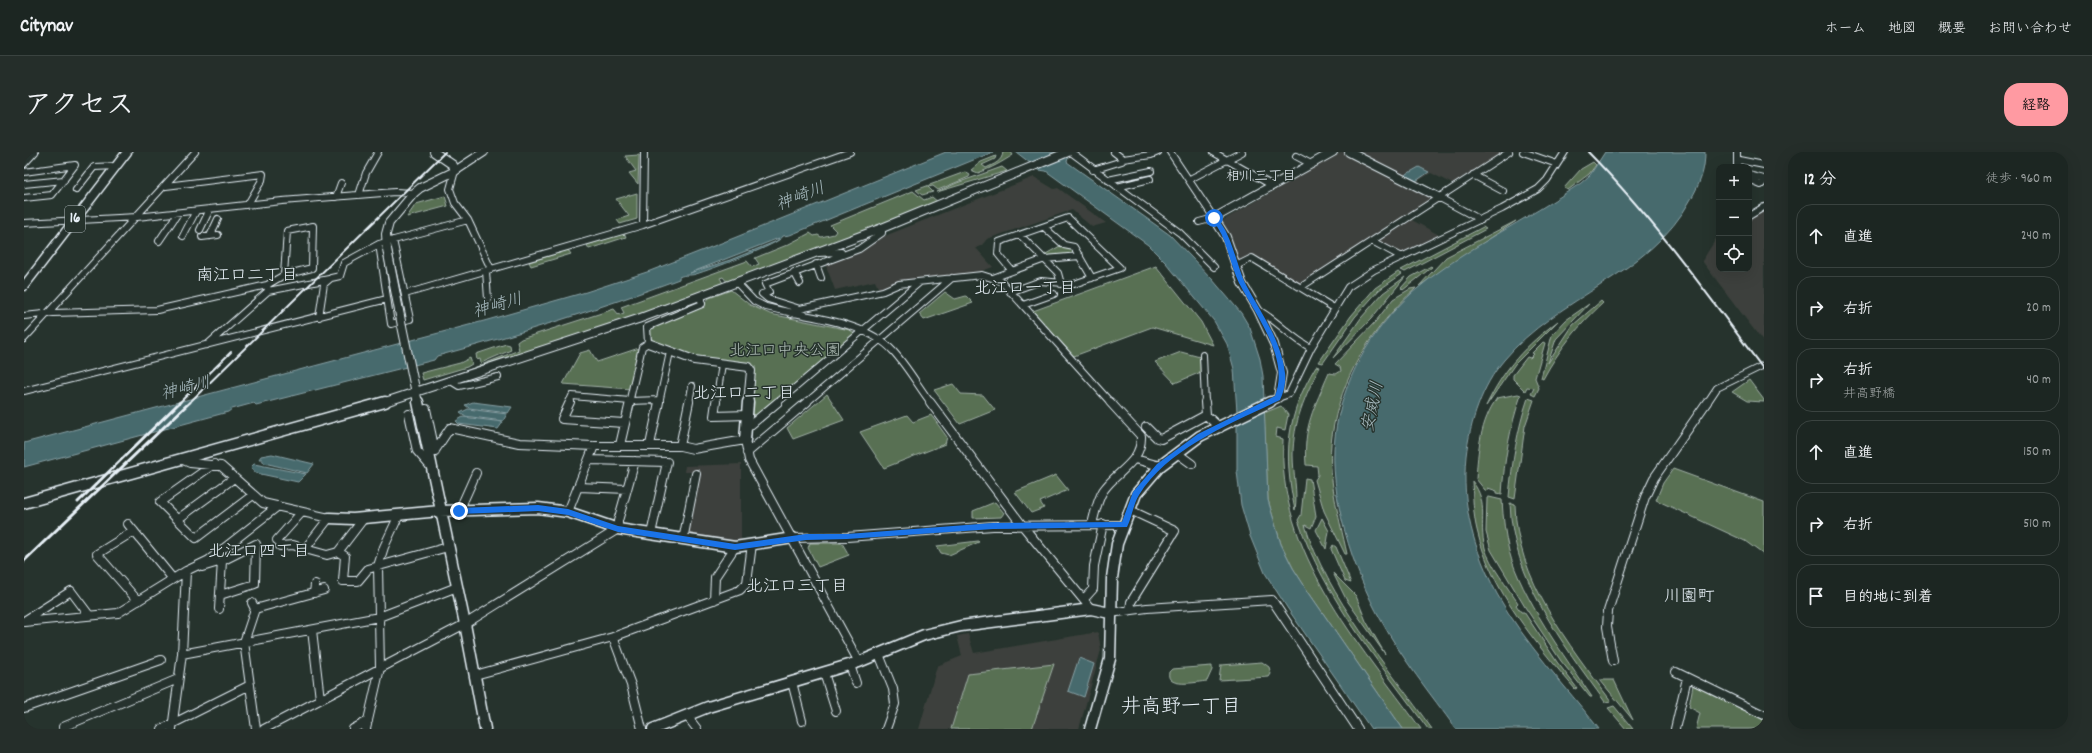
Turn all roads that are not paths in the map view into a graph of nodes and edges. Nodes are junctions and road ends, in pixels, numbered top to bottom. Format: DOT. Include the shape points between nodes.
graph roads {
  1 [pos="35,152"];
  2 [pos="127,152"];
  3 [pos="195,152"];
  4 [pos="378,152"];
  5 [pos="434,152"];
  6 [pos="484,152"];
  7 [pos="644,152"];
  8 [pos="850,152"];
  9 [pos="1114,152"];
  10 [pos="1158,152"];
  11 [pos="1170,152"];
  12 [pos="1213,152"];
  13 [pos="1242,152"];
  14 [pos="1333,152"];
  15 [pos="1349,152"];
  16 [pos="1509,152"];
  17 [pos="1523,152"];
  18 [pos="1543,152"];
  19 [pos="1565,152"];
  20 [pos="1737,152"];
  21 [pos="1068,153"];
  22 [pos="1296,156"];
  23 [pos="1539,158"];
  24 [pos="1123,159"];
  25 [pos="1227,160"];
  26 [pos="1739,160"];
  27 [pos="24,164"];
  28 [pos="1311,164"];
  29 [pos="1557,164"];
  30 [pos="1738,164"];
  31 [pos="1764,165"];
  32 [pos="117,166"];
  33 [pos="1093,170"];
  34 [pos="455,171"];
  35 [pos="1151,171"];
  36 [pos="24,172"];
  37 [pos="83,172"];
  38 [pos="90,172"];
  39 [pos="1473,175"];
  40 [pos="1752,176"];
  41 [pos="1150,179"];
  42 [pos="1190,179"];
  43 [pos="64,180"];
  44 [pos="1108,180"];
  45 [pos="1764,180"];
  46 [pos="1752,181"];
  47 [pos="341,182"];
  48 [pos="24,184"];
  49 [pos="166,186"];
  50 [pos="1273,186"];
  51 [pos="1117,187"];
  52 [pos="75,188"];
  53 [pos="1503,191"];
  54 [pos="414,193"];
  55 [pos="359,195"];
  56 [pos="336,197"];
  57 [pos="1438,197"];
  58 [pos="24,198"];
  59 [pos="248,204"];
  60 [pos="1764,207"];
  61 [pos="210,209"];
  62 [pos="196,211"];
  63 [pos="178,213"];
  64 [pos="1752,214"];
  65 [pos="137,217"];
  66 [pos="1214,218"];
  67 [pos="218,219"];
  68 [pos="75,220"];
  69 [pos="468,220"];
  70 [pos="1481,220"];
  71 [pos="1199,222"];
  72 [pos="24,223"];
  73 [pos="215,225"];
  74 [pos="642,225"];
  75 [pos="1044,227"];
  76 [pos="882,228"];
  77 [pos="187,233"];
  78 [pos="218,235"];
  79 [pos="1020,235"];
  80 [pos="210,236"];
  81 [pos="202,237"];
  82 [pos="159,241"];
  83 [pos="1372,241"];
  84 [pos="389,243"];
  85 [pos="379,244"];
  86 [pos="858,249"];
  87 [pos="818,253"];
  88 [pos="1080,256"];
  89 [pos="1402,257"];
  90 [pos="1044,260"];
  91 [pos="816,264"];
  92 [pos="1236,266"];
  93 [pos="1214,267"];
  94 [pos="489,270"];
  95 [pos="1012,271"];
  96 [pos="794,272"];
  97 [pos="284,276"];
  98 [pos="330,278"];
  99 [pos="821,278"];
  100 [pos="952,278"];
  101 [pos="993,278"];
  102 [pos="1092,278"];
  103 [pos="920,282"];
  104 [pos="737,283"];
  105 [pos="800,283"];
  106 [pos="1061,284"];
  107 [pos="24,286"];
  108 [pos="1301,287"];
  109 [pos="268,288"];
  110 [pos="1010,292"];
  111 [pos="405,294"];
  112 [pos="1054,294"];
  113 [pos="700,296"];
  114 [pos="387,299"];
  115 [pos="488,299"];
  116 [pos="1023,306"];
  117 [pos="800,308"];
  118 [pos="1334,308"];
  119 [pos="1258,310"];
  120 [pos="47,313"];
  121 [pos="791,314"];
  122 [pos="24,316"];
  123 [pos="319,317"];
  124 [pos="864,330"];
  125 [pos="24,339"];
  126 [pos="880,340"];
  127 [pos="648,343"];
  128 [pos="206,346"];
  129 [pos="1311,348"];
  130 [pos="670,352"];
  131 [pos="1203,355"];
  132 [pos="722,364"];
  133 [pos="1764,365"];
  134 [pos="498,377"];
  135 [pos="451,381"];
  136 [pos="692,386"];
  137 [pos="415,390"];
  138 [pos="24,391"];
  139 [pos="1278,398"];
  140 [pos="659,400"];
  141 [pos="630,401"];
  142 [pos="426,409"];
  143 [pos="409,414"];
  144 [pos="748,415"];
  145 [pos="1206,415"];
  146 [pos="624,423"];
  147 [pos="1146,427"];
  148 [pos="747,428"];
  149 [pos="1220,428"];
  150 [pos="745,440"];
  151 [pos="620,445"];
  152 [pos="650,445"];
  153 [pos="594,446"];
  154 [pos="680,446"];
  155 [pos="436,449"];
  156 [pos="747,453"];
  157 [pos="1177,453"];
  158 [pos="180,459"];
  159 [pos="1135,459"];
  160 [pos="589,460"];
  161 [pos="635,461"];
  162 [pos="214,464"];
  163 [pos="1192,464"];
  164 [pos="430,466"];
  165 [pos="1160,466"];
  166 [pos="476,473"];
  167 [pos="696,474"];
  168 [pos="234,478"];
  169 [pos="579,486"];
  170 [pos="627,489"];
  171 [pos="253,495"];
  172 [pos="24,503"];
  173 [pos="278,506"];
  174 [pos="1130,510"];
  175 [pos="440,511"];
  176 [pos="459,511"];
  177 [pos="302,512"];
  178 [pos="568,512"];
  179 [pos="399,515"];
  180 [pos="329,518"];
  181 [pos="364,518"];
  182 [pos="178,519"];
  183 [pos="128,524"];
  184 [pos="1092,524"];
  185 [pos="1103,524"];
  186 [pos="1022,525"];
  187 [pos="1124,525"];
  188 [pos="618,529"];
  189 [pos="134,531"];
  190 [pos="651,534"];
  191 [pos="793,538"];
  192 [pos="683,540"];
  193 [pos="752,544"];
  194 [pos="448,547"];
  195 [pos="735,547"];
  196 [pos="305,549"];
  197 [pos="338,552"];
  198 [pos="222,561"];
  199 [pos="378,566"];
  200 [pos="186,571"];
  201 [pos="173,579"];
  202 [pos="315,584"];
  203 [pos="457,587"];
  204 [pos="324,590"];
  205 [pos="314,593"];
  206 [pos="220,595"];
  207 [pos="1084,599"];
  208 [pos="714,600"];
  209 [pos="138,601"];
  210 [pos="219,609"];
  211 [pos="1091,609"];
  212 [pos="1130,610"];
  213 [pos="1110,614"];
  214 [pos="89,615"];
  215 [pos="379,617"];
  216 [pos="24,621"];
  217 [pos="465,624"];
  218 [pos="312,630"];
  219 [pos="613,637"];
  220 [pos="244,642"];
  221 [pos="182,654"];
  222 [pos="879,654"];
  223 [pos="161,660"];
  224 [pos="1613,661"];
  225 [pos="855,664"];
  226 [pos="380,668"];
  227 [pos="1676,672"];
  228 [pos="824,673"];
  229 [pos="475,675"];
  230 [pos="1687,678"];
  231 [pos="178,679"];
  232 [pos="792,682"];
  233 [pos="856,683"];
  234 [pos="250,685"];
  235 [pos="320,699"];
  236 [pos="24,708"];
  237 [pos="836,711"];
  238 [pos="1764,715"];
  239 [pos="687,716"];
  240 [pos="802,721"];
  241 [pos="367,725"];
  242 [pos="172,726"];
  243 [pos="63,727"];
  244 [pos="162,729"];
  245 [pos="256,729"];
  246 [pos="264,729"];
  247 [pos="353,729"];
  248 [pos="485,729"];
  249 [pos="642,729"];
  250 [pos="653,729"];
  251 [pos="697,729"];
  252 [pos="886,729"];
  253 [pos="1090,729"];
  254 [pos="1358,729"];
  255 [pos="1675,729"];
  1 -- 27 [label="street"];
  2 -- 32 [label="main road, 16"];
  3 -- 49 [label="street"];
  4 -- 55 [label="street" via="366,173"];
  5 -- 34 [label="street" via="453,165"];
  6 -- 34 [label="street"];
  7 -- 74 [label="street"];
  8 -- 74 [label="street"];
  9 -- 24 [label="street"];
  10 -- 24 [label="street"];
  11 -- 42 [label="street"];
  12 -- 25 [label="street"];
  13 -- 25 [label="street"];
  14 -- 28 [label="street"];
  15 -- 57 [label="street"];
  16 -- 39 [label="street"];
  17 -- 23 [label="street"];
  18 -- 23 [label="street"];
  19 -- 29 [label="street"];
  20 -- 26 [label="street"];
  21 -- 33 [label="street"];
  21 -- 76 [label="street"];
  22 -- 28 [label="street"];
  23 -- 29 [label="street"];
  24 -- 33 [label="street"];
  25 -- 42 [label="street"];
  25 -- 50 [label="street"];
  26 -- 30 [label="street"];
  26 -- 31 [label="street"];
  28 -- 50 [label="street"];
  29 -- 70 [label="street" via="1538,189"];
  32 -- 38 [label="street" via="98,165"];
  32 -- 68 [label="main road, 16"];
  33 -- 44 [label="street"];
  34 -- 54 [label="street"];
  34 -- 69 [label="street" via="450,189 455,203"];
  35 -- 44 [label="street"];
  36 -- 43 [label="street" via="75,165"];
  37 -- 38 [label="street"];
  38 -- 52 [label="street"];
  39 -- 53 [label="street"];
  39 -- 57 [label="street"];
  40 -- 45 [label="street"];
  41 -- 51 [label="street"];
  42 -- 66 [label="street"];
  43 -- 48 [label="street"];
  43 -- 58 [label="street" via="52,195"];
  44 -- 51 [label="street"];
  45 -- 46 [label="street" via="1761,185"];
  47 -- 56 [label="street"];
  49 -- 59 [label="street" via="263,174"];
  49 -- 65 [label="street"];
  50 -- 66 [label="street"];
  51 -- 93 [label="street" via="1180,233"];
  54 -- 55 [label="street"];
  54 -- 84 [label="street" via="389,223"];
  55 -- 56 [label="street"];
  56 -- 59 [label="street"];
  57 -- 70 [label="street"];
  57 -- 83 [label="street"];
  59 -- 61 [label="street"];
  60 -- 64 [label="street"];
  61 -- 62 [label="street"];
  61 -- 73 [label="street" via="201,228"];
  62 -- 63 [label="street"];
  62 -- 77 [label="street"];
  63 -- 65 [label="street"];
  63 -- 82 [label="street"];
  65 -- 68 [label="street"];
  65 -- 120 [label="street"];
  66 -- 71 [label="street"];
  66 -- 92 [label="street" via="1226,238"];
  67 -- 73 [label="street"];
  68 -- 72 [label="street"];
  68 -- 107 [label="main road, 16"];
  69 -- 84 [label="street"];
  69 -- 94 [label="street"];
  70 -- 89 [label="street"];
  73 -- 80 [label="street"];
  74 -- 94 [label="street"];
  75 -- 79 [label="street"];
  75 -- 88 [label="street" via="1064,245 1074,247"];
  75 -- 102 [label="street" via="1068,218 1120,268"];
  76 -- 86 [label="street" via="882,233"];
  76 -- 87 [label="street"];
  78 -- 80 [label="street"];
  79 -- 90 [label="street"];
  79 -- 95 [label="street" via="999,242 996,247 996,253"];
  80 -- 81 [label="street"];
  83 -- 89 [label="street"];
  83 -- 108 [label="street"];
  84 -- 85 [label="street"];
  84 -- 111 [label="street"];
  84 -- 137 [label="street, bridge" via="402,329"];
  85 -- 98 [label="street" via="344,263 340,276"];
  85 -- 114 [label="street"];
  86 -- 87 [label="street"];
  86 -- 91 [label="street"];
  87 -- 104 [label="street"];
  88 -- 90 [label="street"];
  88 -- 102 [label="street"];
  89 -- 118 [label="street" via="1355,282"];
  90 -- 95 [label="street"];
  90 -- 106 [label="street" via="1058,273"];
  91 -- 96 [label="street"];
  91 -- 99 [label="street"];
  92 -- 108 [label="street" via="1252,258"];
  92 -- 119 [label="street" via="1242,283"];
  94 -- 111 [label="street"];
  94 -- 115 [label="street"];
  95 -- 101 [label="street"];
  96 -- 105 [label="street"];
  96 -- 117 [label="street" via="766,284 769,292 762,294 768,299"];
  97 -- 97 [label="street" via="312,268 313,226 287,231"];
  97 -- 109 [label="street" via="270,282"];
  98 -- 109 [label="street"];
  98 -- 123 [label="street" via="324,284"];
  100 -- 101 [label="street" via="982,275"];
  100 -- 103 [label="street"];
  100 -- 126 [label="street"];
  101 -- 110 [label="street" via="1001,281"];
  102 -- 106 [label="street" via="1074,284"];
  103 -- 117 [label="street" via="900,284 884,291"];
  103 -- 124 [label="street"];
  104 -- 113 [label="street"];
  104 -- 121 [label="street" via="754,301"];
  106 -- 110 [label="street" via="1041,280"];
  108 -- 118 [label="street"];
  109 -- 120 [label="street" via="141,312"];
  109 -- 128 [label="street"];
  110 -- 116 [label="street"];
  111 -- 114 [label="street" via="410,319 391,324"];
  112 -- 116 [label="street"];
  113 -- 127 [label="street" via="702,304 646,327"];
  113 -- 135 [label="street"];
  114 -- 123 [label="street"];
  116 -- 159 [label="street" via="1138,431 1143,444"];
  117 -- 121 [label="street"];
  118 -- 129 [label="street"];
  119 -- 129 [label="street" via="1271,317 1296,340"];
  119 -- 139 [label="street" via="1274,344 1282,373"];
  120 -- 122 [label="street"];
  120 -- 125 [label="street"];
  121 -- 124 [label="street"];
  123 -- 128 [label="street"];
  124 -- 126 [label="street"];
  124 -- 148 [label="street"];
  126 -- 156 [label="street"];
  126 -- 186 [label="street" via="892,350"];
  127 -- 130 [label="street"];
  127 -- 141 [label="street" via="642,347"];
  128 -- 138 [label="street"];
  129 -- 139 [label="street" via="1289,394"];
  130 -- 132 [label="street" via="694,360"];
  130 -- 140 [label="street"];
  131 -- 145 [label="street"];
  132 -- 144 [label="street" via="750,367"];
  132 -- 144 [label="street" via="714,416"];
  133 -- 224 [label="street" via="1717,388 1654,478 1645,497 1608,611 1607,627"];
  134 -- 135 [label="street" via="459,386"];
  135 -- 137 [label="street"];
  136 -- 154 [label="street"];
  137 -- 158 [label="street"];
  137 -- 164 [label="street"];
  139 -- 149 [label="street" via="1230,420"];
  140 -- 141 [label="street"];
  140 -- 152 [label="street"];
  141 -- 146 [label="street"];
  141 -- 146 [label="street" via="572,396 562,419"];
  142 -- 155 [label="street"];
  143 -- 164 [label="street" via="417,451"];
  144 -- 148 [label="street"];
  145 -- 147 [label="street" via="1161,439"];
  145 -- 149 [label="street"];
  146 -- 151 [label="street"];
  148 -- 150 [label="street"];
  149 -- 157 [label="street" via="1200,436"];
  150 -- 154 [label="street" via="693,449"];
  150 -- 156 [label="street"];
  151 -- 152 [label="street"];
  151 -- 153 [label="street"];
  152 -- 154 [label="street"];
  153 -- 155 [label="street" via="519,443 450,428"];
  153 -- 160 [label="street"];
  155 -- 164 [label="street"];
  156 -- 191 [label="street"];
  157 -- 163 [label="street"];
  157 -- 165 [label="street"];
  158 -- 162 [label="street" via="190,463"];
  158 -- 172 [label="street"];
  159 -- 165 [label="street"];
  159 -- 184 [label="street" via="1108,483 1102,492"];
  160 -- 161 [label="street"];
  160 -- 169 [label="street"];
  161 -- 170 [label="street"];
  161 -- 190 [label="street" via="667,462"];
  162 -- 168 [label="street" via="221,466"];
  162 -- 182 [label="street" via="160,502"];
  164 -- 175 [label="street"];
  165 -- 174 [label="street" via="1136,494"];
  166 -- 176 [label="street"];
  167 -- 192 [label="street"];
  168 -- 171 [label="street"];
  168 -- 182 [label="street"];
  169 -- 170 [label="street"];
  169 -- 178 [label="street"];
  170 -- 188 [label="street"];
  171 -- 173 [label="street" via="263,503"];
  171 -- 182 [label="street" via="196,538"];
  173 -- 177 [label="street"];
  173 -- 200 [label="street" via="209,560"];
  174 -- 187 [label="street"];
  174 -- 212 [label="street" via="1175,531 1131,602"];
  175 -- 176 [label="street"];
  175 -- 179 [label="street"];
  175 -- 194 [label="street"];
  176 -- 178 [label="street" via="538,508"];
  177 -- 180 [label="street"];
  177 -- 196 [label="street" via="279,543"];
  178 -- 188 [label="street"];
  179 -- 181 [label="street"];
  179 -- 199 [label="street"];
  180 -- 181 [label="street"];
  180 -- 196 [label="street"];
  181 -- 197 [label="street"];
  183 -- 189 [label="street"];
  184 -- 185 [label="street"];
  184 -- 186 [label="street"];
  185 -- 187 [label="street"];
  185 -- 207 [label="street" via="1094,566 1093,589"];
  186 -- 191 [label="street" via="847,537"];
  186 -- 207 [label="street"];
  187 -- 213 [label="street" via="1117,544"];
  188 -- 190 [label="street"];
  188 -- 217 [label="street"];
  189 -- 201 [label="street"];
  189 -- 209 [label="street" via="98,554"];
  190 -- 192 [label="street"];
  191 -- 193 [label="street"];
  191 -- 225 [label="street"];
  192 -- 195 [label="street"];
  193 -- 195 [label="street"];
  193 -- 208 [label="street" via="747,583 740,590"];
  194 -- 199 [label="street"];
  194 -- 203 [label="street"];
  195 -- 208 [label="street" via="716,572 712,586"];
  196 -- 197 [label="street" via="327,555"];
  197 -- 199 [label="street" via="345,556 343,580 362,580 368,569"];
  198 -- 200 [label="street"];
  198 -- 206 [label="street"];
  198 -- 206 [label="street" via="256,544 255,584"];
  199 -- 215 [label="street"];
  200 -- 201 [label="street"];
  200 -- 221 [label="street"];
  201 -- 209 [label="street"];
  202 -- 205 [label="street"];
  203 -- 215 [label="street"];
  203 -- 217 [label="street"];
  204 -- 205 [label="street"];
  205 -- 220 [label="street" via="253,606"];
  206 -- 210 [label="street"];
  207 -- 211 [label="street"];
  208 -- 219 [label="street"];
  209 -- 214 [label="street" via="118,613"];
  211 -- 213 [label="street"];
  211 -- 222 [label="street" via="961,626 924,635"];
  212 -- 213 [label="street"];
  212 -- 254 [label="street" via="1272,600"];
  213 -- 253 [label="street" via="1110,659"];
  214 -- 216 [label="street"];
  214 -- 216 [label="street" via="71,591"];
  215 -- 218 [label="street"];
  215 -- 226 [label="street"];
  217 -- 226 [label="street"];
  217 -- 229 [label="street"];
  218 -- 220 [label="street"];
  218 -- 235 [label="street"];
  219 -- 229 [label="street"];
  219 -- 249 [label="street" via="631,685"];
  220 -- 221 [label="street"];
  220 -- 234 [label="street"];
  221 -- 231 [label="street"];
  222 -- 225 [label="street"];
  222 -- 252 [label="street" via="893,689 895,704"];
  223 -- 236 [label="street"];
  225 -- 228 [label="street"];
  225 -- 233 [label="street"];
  226 -- 235 [label="street"];
  226 -- 241 [label="street"];
  227 -- 230 [label="street"];
  228 -- 232 [label="street"];
  228 -- 237 [label="street"];
  229 -- 248 [label="street"];
  230 -- 238 [label="street"];
  230 -- 255 [label="street"];
  231 -- 242 [label="street"];
  231 -- 243 [label="street"];
  232 -- 239 [label="street"];
  232 -- 240 [label="street"];
  234 -- 242 [label="street"];
  234 -- 245 [label="street"];
  235 -- 246 [label="street"];
  239 -- 250 [label="street"];
  239 -- 251 [label="street"];
  241 -- 247 [label="street"];
  242 -- 244 [label="street"];
}
